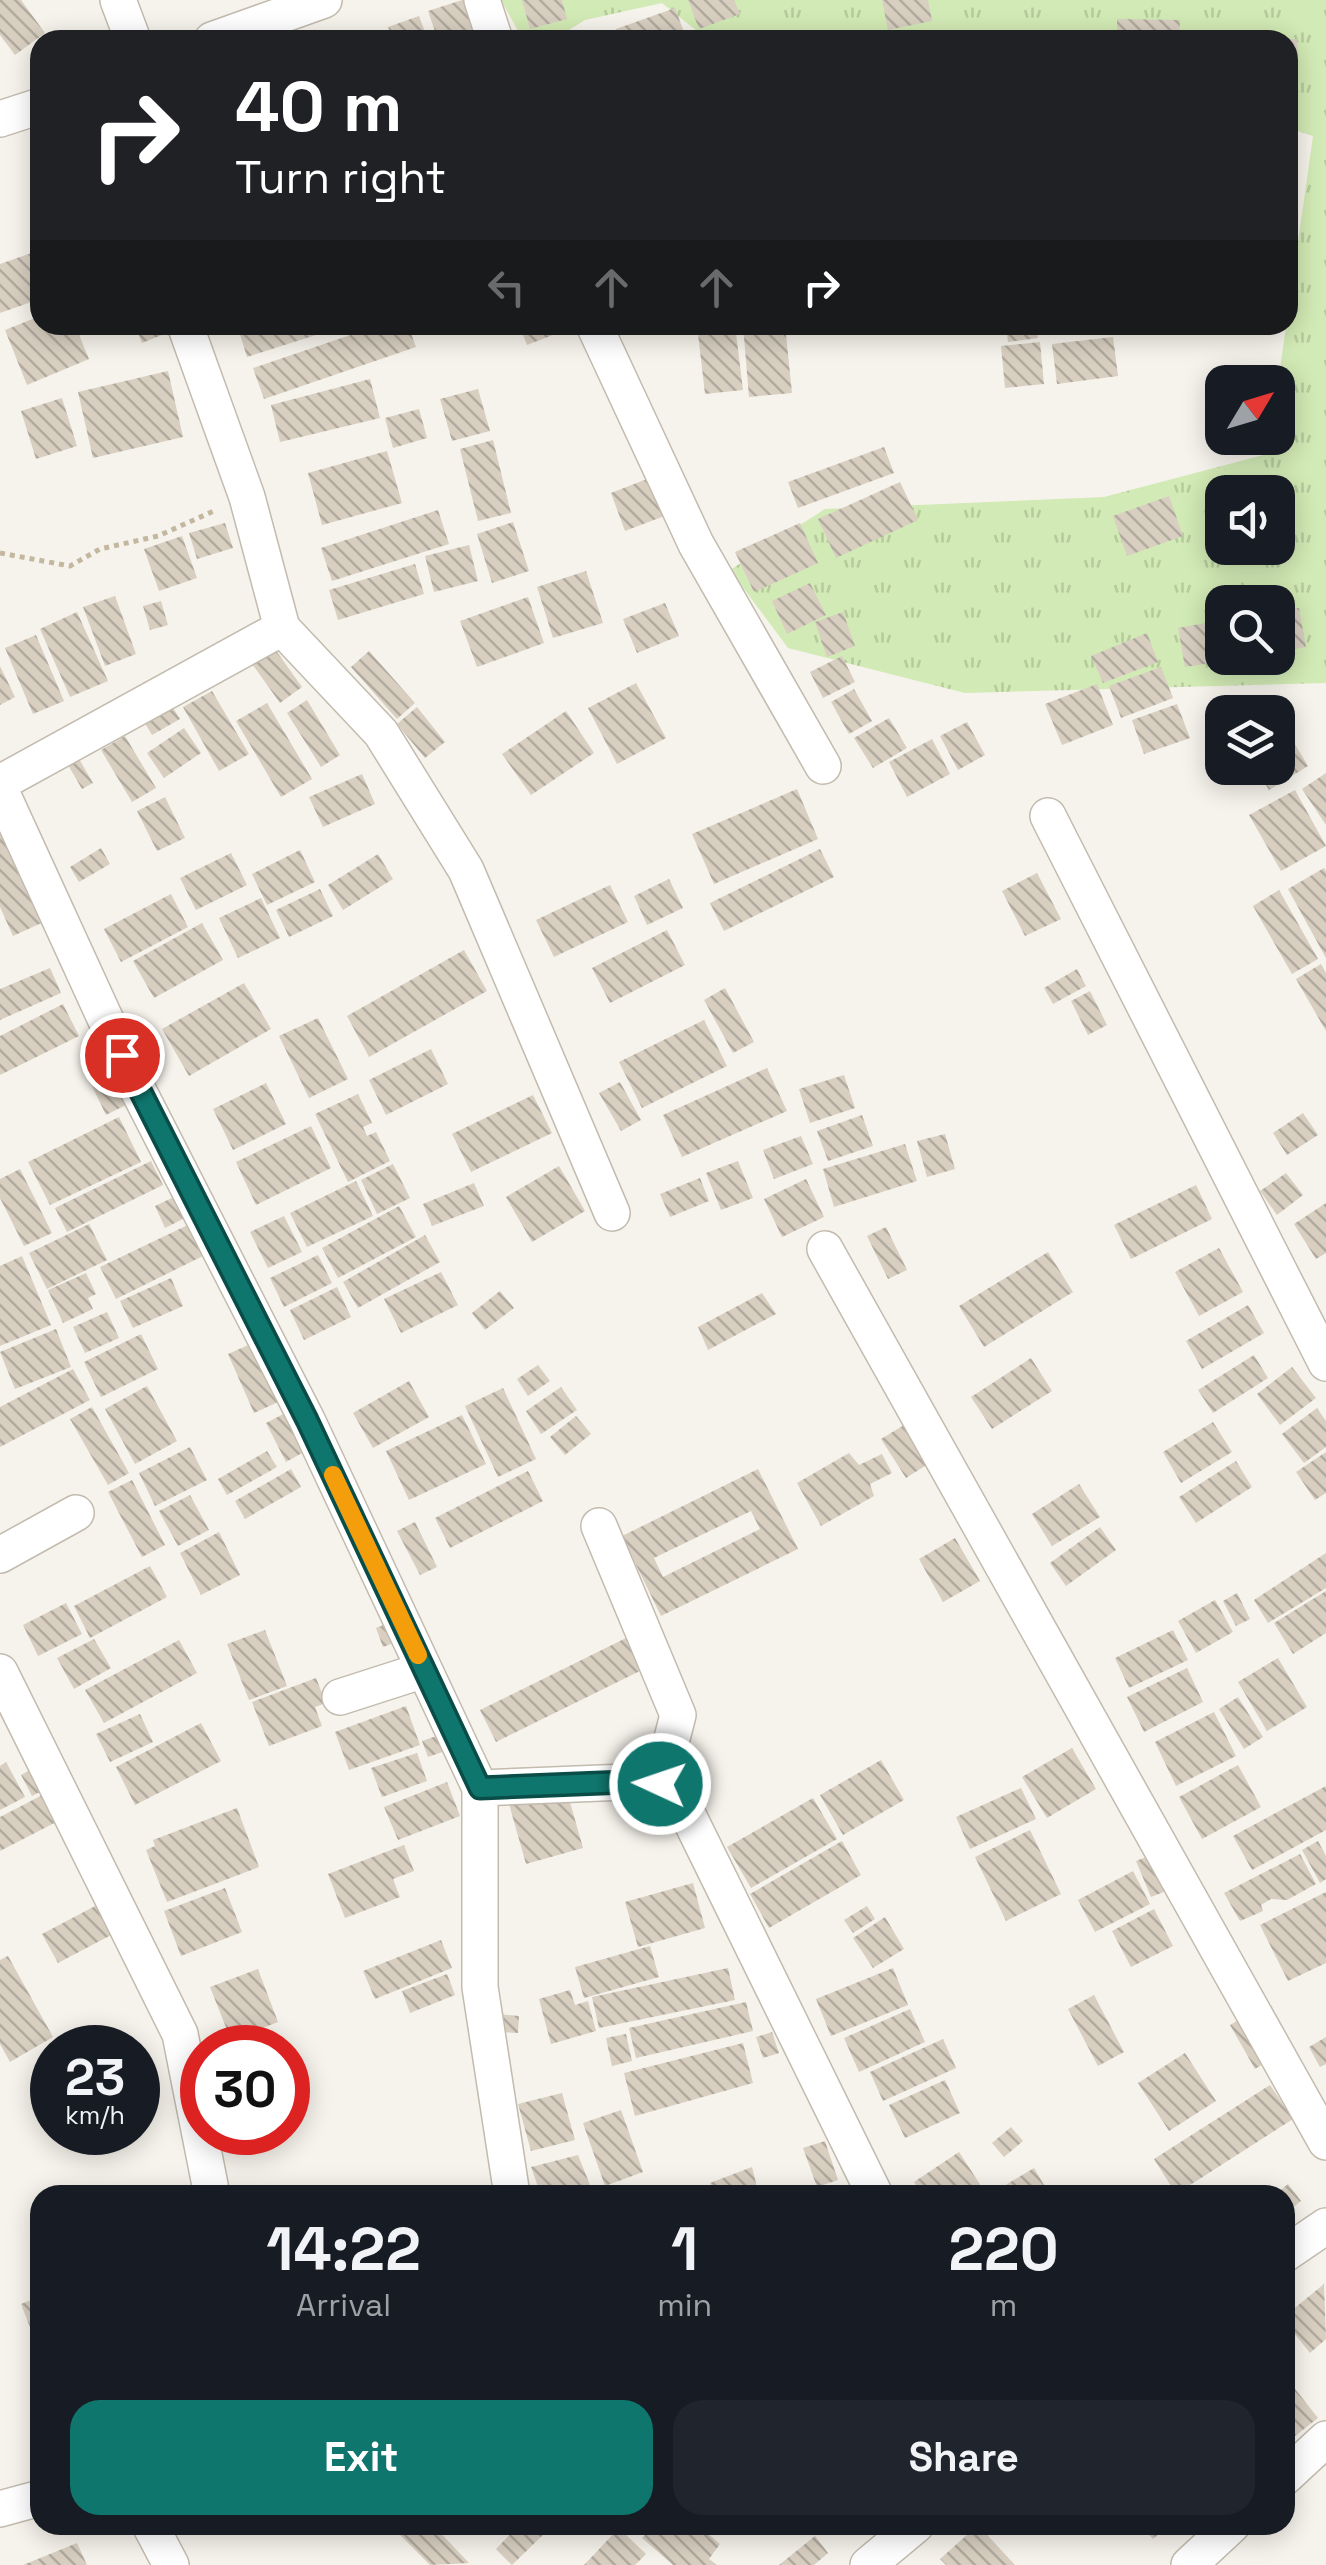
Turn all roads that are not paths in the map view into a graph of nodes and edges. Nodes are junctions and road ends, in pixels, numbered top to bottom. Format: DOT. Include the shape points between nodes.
graph roads {
  1 [pos="118,0"];
  2 [pos="324,0"];
  3 [pos="482,0"];
  4 [pos="129,30"];
  5 [pos="240,30"];
  6 [pos="492,30"];
  7 [pos="30,109"];
  8 [pos="0,119"];
  9 [pos="189,335"];
  10 [pos="599,335"];
  11 [pos="282,628"];
  12 [pos="823,766"];
  13 [pos="0,786"];
  14 [pos="1048,816"];
  15 [pos="612,1214"];
  16 [pos="825,1249"];
  17 [pos="1326,1362"];
  18 [pos="76,1513"];
  19 [pos="599,1526"];
  20 [pos="0,1555"];
  21 [pos="424,1670"];
  22 [pos="0,1672"];
  23 [pos="340,1698"];
  24 [pos="660,1784"];
  25 [pos="480,1788"];
  26 [pos="1326,2142"];
  27 [pos="210,2185"];
  28 [pos="510,2185"];
  29 [pos="870,2185"];
  30 [pos="1326,2226"];
  31 [pos="1295,2247"];
  32 [pos="1326,2439"];
  33 [pos="1295,2467"];
  34 [pos="30,2501"];
  35 [pos="0,2509"];
  36 [pos="155,2535"];
  37 [pos="904,2535"];
  38 [pos="1221,2535"];
  39 [pos="171,2565"];
  40 [pos="868,2565"];
  41 [pos="1189,2565"];
  1 -- 4 [label="street"];
  2 -- 5 [label="street"];
  3 -- 6 [label="street"];
  7 -- 8 [label="street"];
  9 -- 11 [label="street" via="247,498"];
  10 -- 12 [label="street" via="696,544"];
  11 -- 13 [label="street"];
  11 -- 15 [label="street" via="380,733 466,870"];
  13 -- 21 [label="street" via="137,1088 307,1420"];
  14 -- 17 [label="street"];
  16 -- 26 [label="street"];
  18 -- 20 [label="street"];
  19 -- 24 [label="street" via="678,1715"];
  21 -- 23 [label="street"];
  21 -- 25 [label="street"];
  22 -- 27 [label="street" via="180,2034"];
  24 -- 25 [label="street"];
  24 -- 29 [label="street" via="687,1813"];
  25 -- 28 [label="street" via="480,1987"];
  30 -- 31 [label="street"];
  32 -- 33 [label="street"];
  34 -- 35 [label="street"];
  36 -- 39 [label="street"];
  37 -- 40 [label="street"];
  38 -- 41 [label="street"];
}
